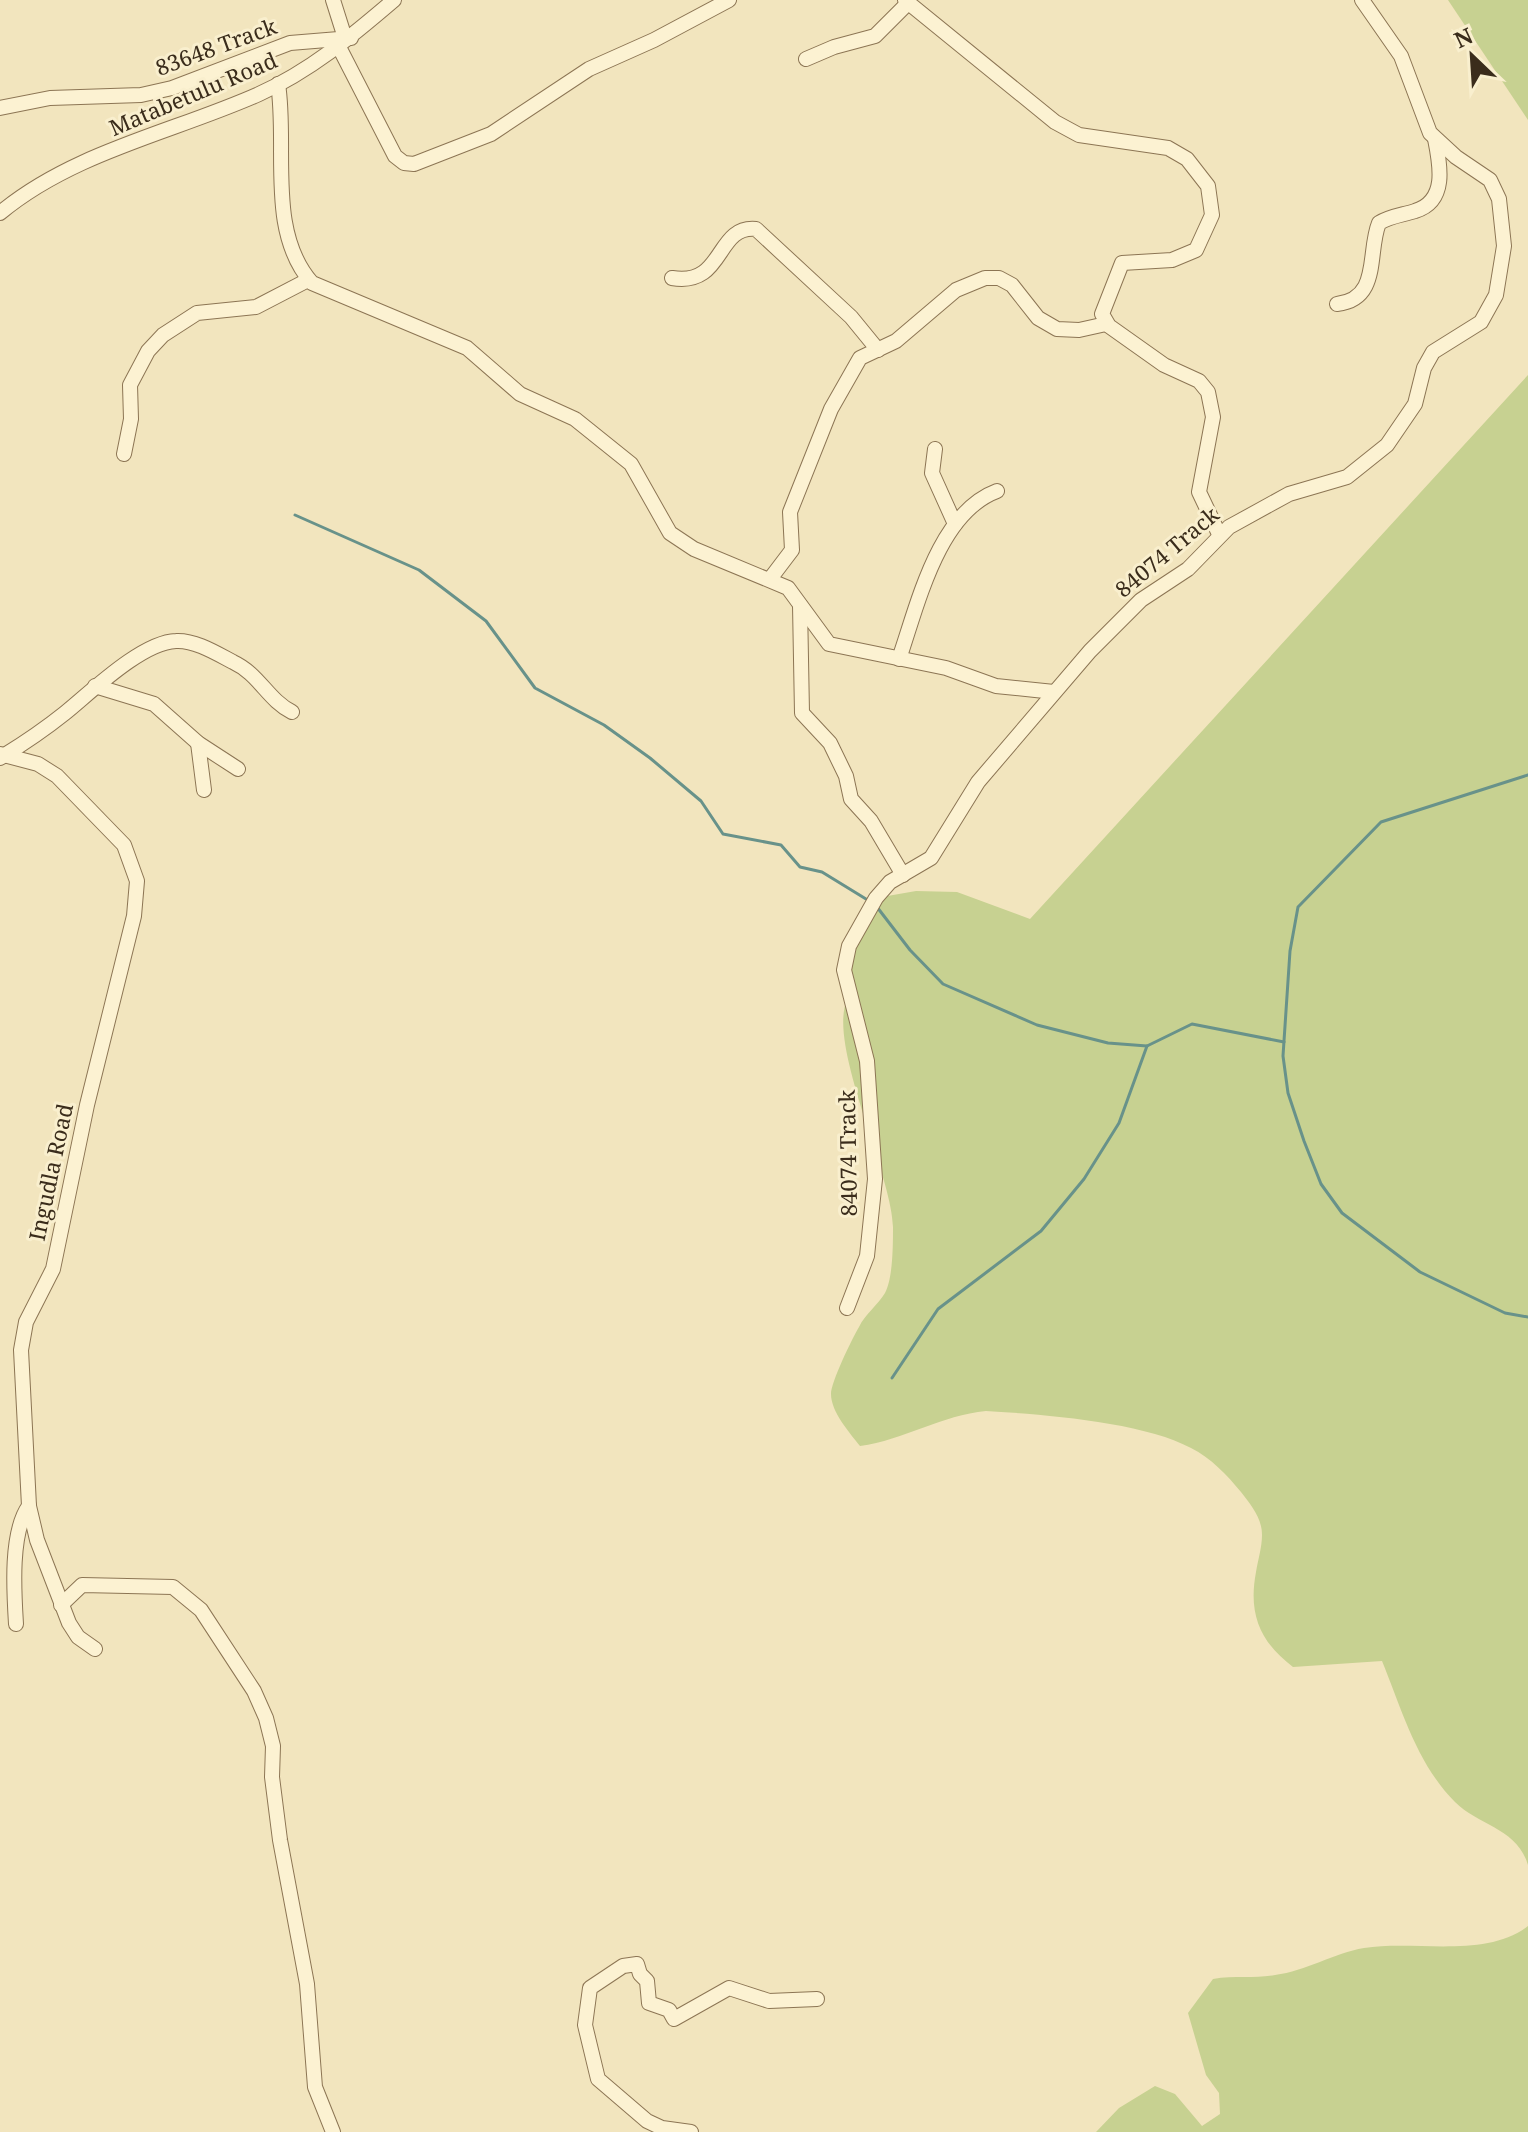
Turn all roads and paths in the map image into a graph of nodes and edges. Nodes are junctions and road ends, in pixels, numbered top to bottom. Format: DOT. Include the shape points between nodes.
graph roads {
  1 [pos="333,0"];
  2 [pos="394,0"];
  3 [pos="729,0"];
  4 [pos="1362,0"];
  5 [pos="907,1"];
  6 [pos="345,41"];
  7 [pos="806,59"];
  8 [pos="278,84"];
  9 [pos="0,108"];
  10 [pos="1435,138"];
  11 [pos="0,213"];
  12 [pos="672,278"];
  13 [pos="308,280"];
  14 [pos="1337,304"];
  15 [pos="1106,324"];
  16 [pos="878,350"];
  17 [pos="935,449"];
  18 [pos="124,454"];
  19 [pos="997,491"];
  20 [pos="955,524"];
  21 [pos="1219,534"];
  22 [pos="770,579"];
  23 [pos="800,604"];
  24 [pos="899,659"];
  25 [pos="95,686"];
  26 [pos="1054,692"];
  27 [pos="292,712"];
  28 [pos="198,743"];
  29 [pos="1,756"];
  30 [pos="238,769"];
  31 [pos="204,790"];
  32 [pos="903,875"];
  33 [pos="847,1308"];
  34 [pos="29,1506"];
  35 [pos="61,1605"];
  36 [pos="16,1624"];
  37 [pos="95,1649"];
  38 [pos="817,1999"];
  39 [pos="333,2132"];
  40 [pos="691,2132"];
  1 -- 6 [label="street"];
  2 -- 6 [label="street, Matabetulu Road"];
  3 -- 6 [label="street" via="589,69 491,134 414,164 395,156"];
  4 -- 10 [label="street, 84074 Track" via="1401,56"];
  5 -- 7 [label="street" via="875,36"];
  5 -- 15 [label="street" via="1055,122 1079,135 1168,148 1187,159 1203,178 1212,202 1203,241 1189,255 1172,260 1122,263 1102,310"];
  6 -- 8 [label="street, Matabetulu Road"];
  6 -- 9 [label="street, 83648 Track" via="290,43 141,95 50,98"];
  8 -- 11 [label="street, Matabetulu Road" via="59,175"];
  8 -- 13 [label="street" via="285,230"];
  10 -- 14 [label="street" via="1441,177 1432,199 1419,210 1377,225 1365,288 1358,297"];
  10 -- 21 [label="street, 84074 Track" via="1490,180 1499,199 1503,263 1489,311 1472,329 1433,352 1407,417 1369,462 1347,477 1272,502"];
  12 -- 16 [label="street" via="705,273 733,235 756,229 851,317"];
  13 -- 18 [label="street" via="256,307 197,313 163,335 130,385"];
  13 -- 22 [label="street" via="467,348 520,394 575,419 631,464 663,523 680,542"];
  15 -- 16 [label="street" via="1057,329 1038,318 1012,285 985,278 941,299 896,341"];
  15 -- 21 [label="street" via="1164,365 1199,381 1208,392 1213,417 1199,492"];
  16 -- 22 [label="street" via="855,363 831,409 788,517 792,550"];
  17 -- 20 [label="street" via="932,473"];
  19 -- 20 [label="street" via="973,502"];
  20 -- 24 [label="street" via="929,572"];
  21 -- 26 [label="street, 84074 Track" via="1188,569 1141,600"];
  22 -- 23 [label="street" via="788,588"];
  23 -- 24 [label="street" via="829,644"];
  23 -- 32 [label="street" via="802,713 830,743 851,799 871,821"];
  24 -- 26 [label="street" via="996,686"];
  25 -- 27 [label="street" via="117,667 162,644 188,641 246,668 279,706"];
  25 -- 28 [label="street" via="148,700"];
  25 -- 29 [label="street"];
  26 -- 32 [label="street, 84074 Track" via="978,782 931,858"];
  28 -- 30 [label="street"];
  28 -- 31 [label="street"];
  29 -- 34 [label="street, Ingudla Road" via="51,770 100,817 132,860 138,891 53,1269 22,1337"];
  32 -- 33 [label="street, 84074 Track" via="876,898 849,946 844,970 867,1061 875,1179 867,1256"];
  34 -- 35 [label="street, Ingudla Road"];
  34 -- 36 [label="street" via="20,1525"];
  35 -- 37 [label="street, Ingudla Road" via="75,1633"];
  35 -- 39 [label="street" via="82,1585 173,1587 201,1610 254,1691 273,1746 272,1777 307,1984 315,2087"];
  38 -- 40 [label="street" via="769,2001 729,1988 674,2019 669,2010 649,2003 647,1981 637,1964 623,1966 590,1988 585,2025 598,2079 647,2121"];
}
